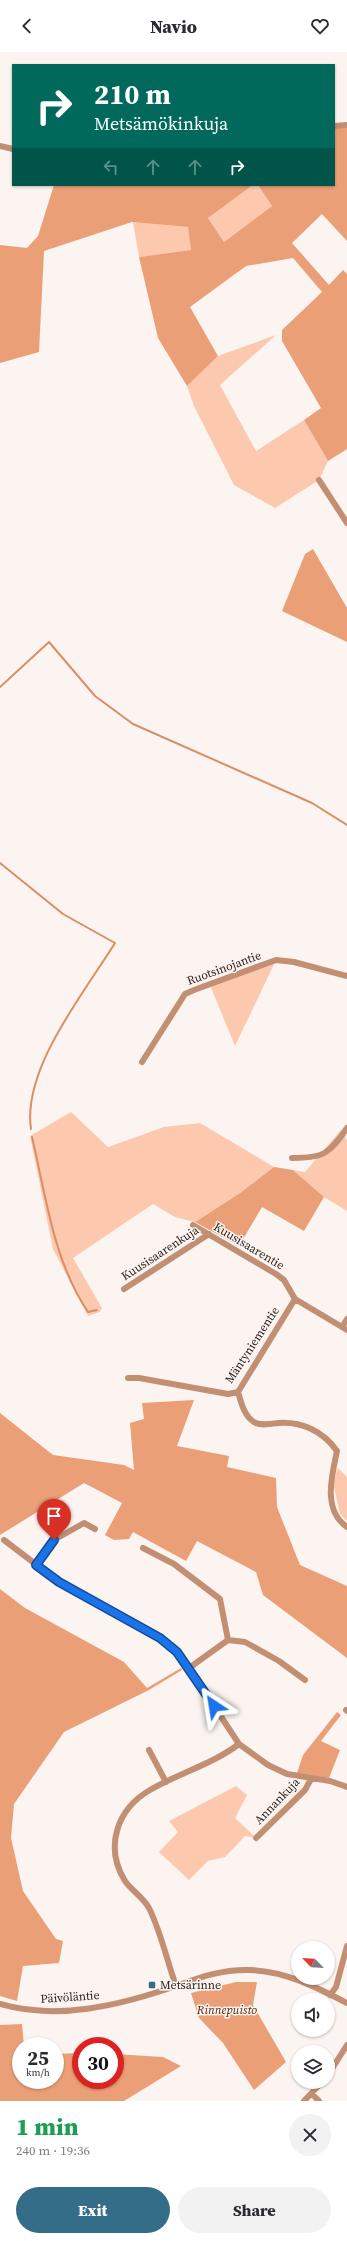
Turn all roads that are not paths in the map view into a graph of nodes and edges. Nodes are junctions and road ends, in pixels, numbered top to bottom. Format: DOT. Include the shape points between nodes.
graph roads {
  1 [pos="347,125"];
  2 [pos="335,126"];
  3 [pos="0,146"];
  4 [pos="12,149"];
  5 [pos="319,480"];
  6 [pos="347,523"];
  7 [pos="347,976"];
  8 [pos="142,1062"];
  9 [pos="347,1128"];
  10 [pos="292,1158"];
  11 [pos="193,1225"];
  12 [pos="209,1234"];
  13 [pos="124,1289"];
  14 [pos="295,1299"];
  15 [pos="347,1319"];
  16 [pos="345,1329"];
  17 [pos="128,1378"];
  18 [pos="238,1392"];
  19 [pos="347,1527"];
  20 [pos="95,1529"];
  21 [pos="4,1540"];
  22 [pos="143,1548"];
  23 [pos="36,1565"];
  24 [pos="228,1640"];
  25 [pos="189,1668"];
  26 [pos="305,1680"];
  27 [pos="239,1744"];
  28 [pos="149,1750"];
  29 [pos="311,1779"];
  30 [pos="166,1782"];
  31 [pos="347,1787"];
  32 [pos="256,1838"];
  33 [pos="347,1946"];
  34 [pos="176,1986"];
  35 [pos="325,1993"];
  36 [pos="331,1993"];
  37 [pos="335,1997"];
  38 [pos="347,2003"];
  39 [pos="0,2004"];
  40 [pos="347,2045"];
  41 [pos="335,2064"];
  42 [pos="316,2089"];
  43 [pos="312,2094"];
  44 [pos="304,2101"];
  45 [pos="319,2101"];
  1 -- 2 [label="street"];
  3 -- 4 [label="street"];
  5 -- 6 [label="street"];
  7 -- 8 [label="street, Ruotsinojantie" via="294,962 276,960 194,990 185,994"];
  9 -- 10 [label="street" via="327,1153 311,1158"];
  11 -- 12 [label="street, Kuusisaarentie"];
  12 -- 13 [label="street, Kuusisaarenkuja"];
  12 -- 14 [label="street, Kuusisaarentie" via="284,1280"];
  14 -- 16 [label="street, Kuusisaarentie"];
  14 -- 18 [label="street, Mäntyniementie"];
  15 -- 16 [label="street"];
  17 -- 18 [label="street, Mäntyniementie" via="228,1394"];
  18 -- 19 [label="street" via="243,1409 258,1424 305,1425 330,1442 337,1451 329,1483 330,1494 336,1514"];
  20 -- 23 [label="street" via="84,1523 54,1540"];
  21 -- 23 [label="street"];
  22 -- 24 [label="street" via="174,1564 220,1599"];
  23 -- 25 [label="street" via="59,1582 160,1638 177,1652"];
  24 -- 25 [label="street"];
  24 -- 26 [label="street" via="245,1642 279,1661"];
  25 -- 27 [label="street"];
  27 -- 29 [label="street" via="268,1765 287,1774"];
  27 -- 30 [label="street"];
  28 -- 30 [label="street"];
  29 -- 31 [label="street" via="330,1781"];
  29 -- 32 [label="street, Annankuja" via="305,1790"];
  30 -- 34 [label="street" via="133,1802 115,1834 115,1848 116,1862 125,1881 149,1908"];
  33 -- 36 [label="street" via="338,1981"];
  34 -- 35 [label="street, Päivöläntie" via="215,1972 250,1970 282,1974"];
  34 -- 39 [label="street, Päivöläntie" via="101,2008 34,2011"];
  37 -- 38 [label="street, Päivöläntie"];
  40 -- 41 [label="street"];
  42 -- 43 [label="street"];
  43 -- 44 [label="street"];
  43 -- 45 [label="street"];
}
